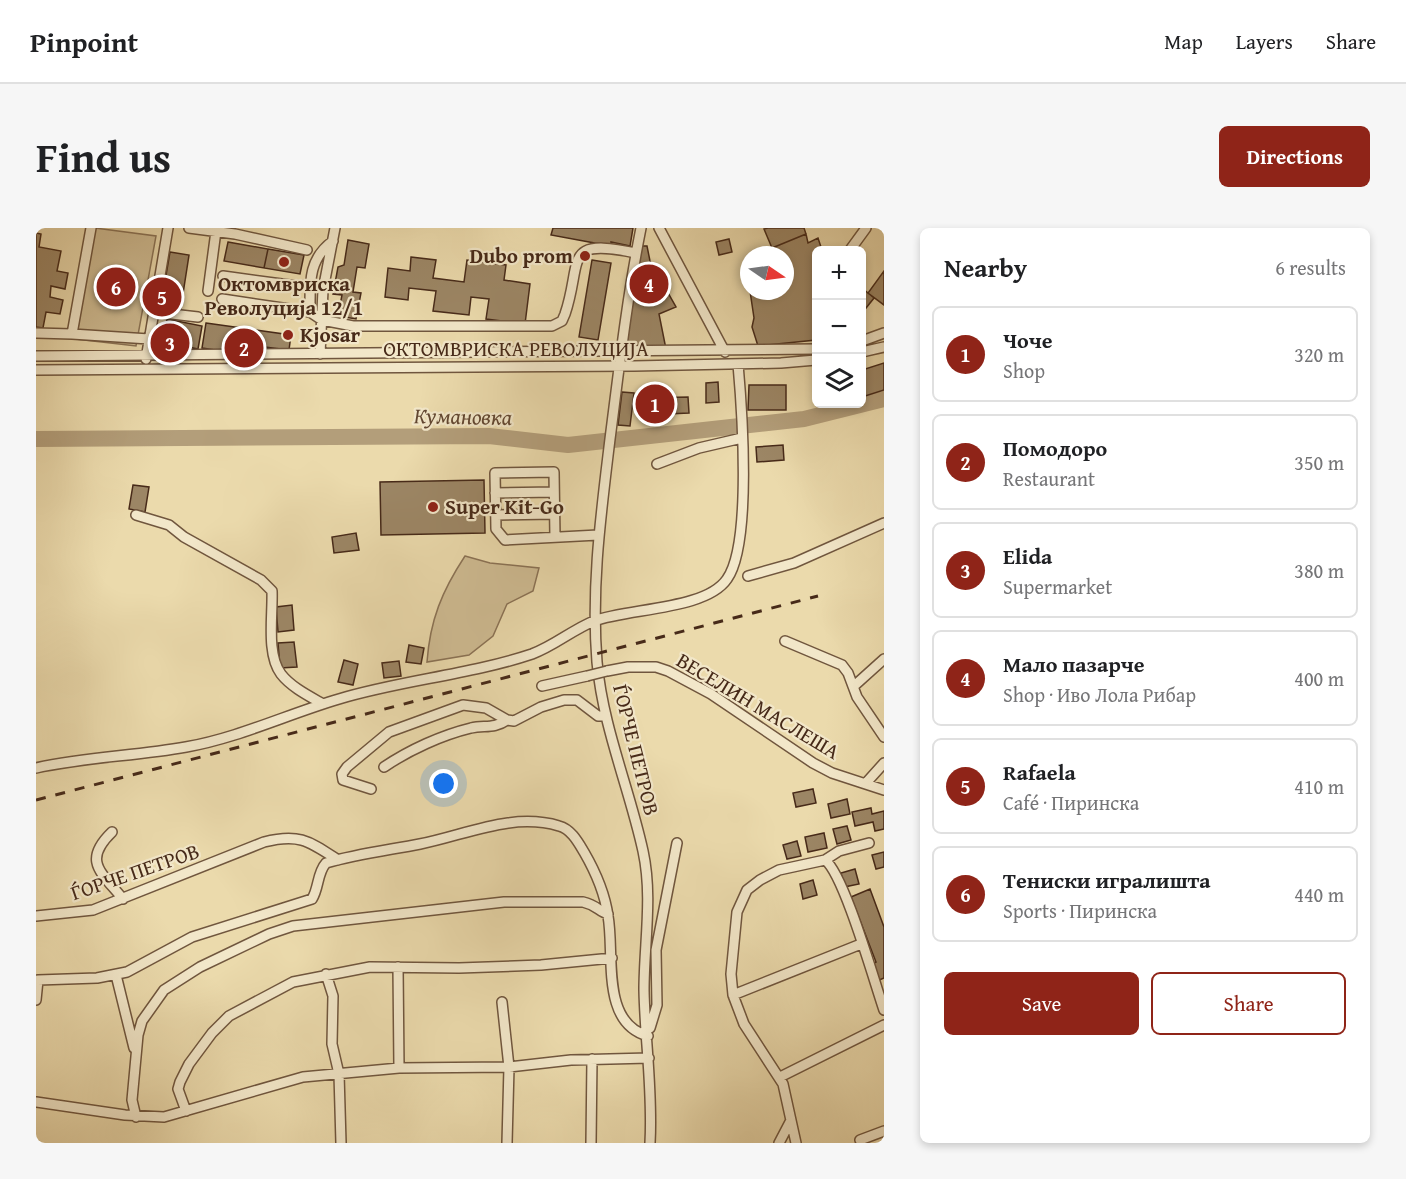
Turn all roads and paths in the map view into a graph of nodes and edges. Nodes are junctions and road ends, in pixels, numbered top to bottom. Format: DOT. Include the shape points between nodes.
graph roads {
  1 [pos="91,228"];
  2 [pos="168,228"];
  3 [pos="189,228"];
  4 [pos="335,228"];
  5 [pos="641,228"];
  6 [pos="659,228"];
  7 [pos="866,228"];
  8 [pos="216,231"];
  9 [pos="333,241"];
  10 [pos="853,246"];
  11 [pos="307,250"];
  12 [pos="636,253"];
  13 [pos="223,276"];
  14 [pos="310,285"];
  15 [pos="208,291"];
  16 [pos="222,299"];
  17 [pos="154,312"];
  18 [pos="310,312"];
  19 [pos="198,317"];
  20 [pos="322,320"];
  21 [pos="36,333"];
  22 [pos="884,333"];
  23 [pos="72,334"];
  24 [pos="149,339"];
  25 [pos="866,339"];
  26 [pos="884,347"];
  27 [pos="812,349"];
  28 [pos="866,351"];
  29 [pos="621,352"];
  30 [pos="725,352"];
  31 [pos="320,354"];
  32 [pos="147,355"];
  33 [pos="36,356"];
  34 [pos="812,360"];
  35 [pos="738,364"];
  36 [pos="619,365"];
  37 [pos="145,369"];
  38 [pos="36,370"];
  39 [pos="742,438"];
  40 [pos="657,464"];
  41 [pos="554,492"];
  42 [pos="495,493"];
  43 [pos="555,514"];
  44 [pos="136,515"];
  45 [pos="496,515"];
  46 [pos="884,523"];
  47 [pos="598,535"];
  48 [pos="555,537"];
  49 [pos="748,576"];
  50 [pos="594,621"];
  51 [pos="785,641"];
  52 [pos="884,659"];
  53 [pos="542,686"];
  54 [pos="854,686"];
  55 [pos="323,704"];
  56 [pos="605,716"];
  57 [pos="507,720"];
  58 [pos="884,737"];
  59 [pos="884,763"];
  60 [pos="384,767"];
  61 [pos="36,768"];
  62 [pos="866,783"];
  63 [pos="371,789"];
  64 [pos="884,790"];
  65 [pos="112,832"];
  66 [pos="677,843"];
  67 [pos="868,843"];
  68 [pos="338,860"];
  69 [pos="825,860"];
  70 [pos="123,899"];
  71 [pos="281,909"];
  72 [pos="608,914"];
  73 [pos="36,916"];
  74 [pos="283,929"];
  75 [pos="861,944"];
  76 [pos="612,958"];
  77 [pos="398,967"];
  78 [pos="326,974"];
  79 [pos="116,975"];
  80 [pos="733,995"];
  81 [pos="36,1000"];
  82 [pos="502,1002"];
  83 [pos="884,1010"];
  84 [pos="884,1025"];
  85 [pos="648,1036"];
  86 [pos="136,1056"];
  87 [pos="649,1058"];
  88 [pos="592,1059"];
  89 [pos="509,1067"];
  90 [pos="399,1068"];
  91 [pos="339,1074"];
  92 [pos="780,1077"];
  93 [pos="36,1102"];
  94 [pos="186,1112"];
  95 [pos="136,1117"];
  96 [pos="790,1122"];
  97 [pos="884,1131"];
  98 [pos="860,1140"];
  99 [pos="341,1143"];
  100 [pos="507,1143"];
  101 [pos="591,1143"];
  102 [pos="650,1143"];
  103 [pos="779,1143"];
  104 [pos="796,1143"];
  1 -- 23 [label="street"];
  2 -- 17 [label="street"];
  3 -- 8 [label="street"];
  4 -- 9 [label="street"];
  5 -- 12 [label="street, ЃОРЧЕ ПЕТРОВ"];
  6 -- 30 [label="street"];
  7 -- 10 [label="street"];
  8 -- 11 [label="street"];
  8 -- 15 [label="street"];
  9 -- 14 [label="street" via="319,251"];
  9 -- 20 [label="street" via="323,290"];
  12 -- 20 [label="street" via="597,246 579,257 565,314 562,321 552,326 352,326"];
  12 -- 29 [label="street, ЃОРЧЕ ПЕТРОВ"];
  13 -- 14 [label="street"];
  14 -- 18 [label="street"];
  16 -- 18 [label="street"];
  17 -- 19 [label="street"];
  17 -- 24 [label="street"];
  18 -- 20 [label="street"];
  20 -- 31 [label="street"];
  21 -- 23 [label="street"];
  22 -- 25 [label="street"];
  23 -- 24 [label="street"];
  24 -- 32 [label="street"];
  26 -- 28 [label="street"];
  27 -- 30 [label="street, ОКТОМВРИСКА РЕВОЛУЦИЈА"];
  29 -- 30 [label="street, ОКТОМВРИСКА РЕВОЛУЦИЈА"];
  29 -- 31 [label="street, ОКТОМВРИСКА РЕВОЛУЦИЈА"];
  29 -- 36 [label="street, ЃОРЧЕ ПЕТРОВ"];
  31 -- 32 [label="street, ОКТОМВРИСКА РЕВОЛУЦИЈА"];
  32 -- 33 [label="street, ОКТОМВРИСКА РЕВОЛУЦИЈА"];
  32 -- 37 [label="street"];
  34 -- 35 [label="street, ОКТОМВРИСКА РЕВОЛУЦИЈА"];
  35 -- 36 [label="street, ОКТОМВРИСКА РЕВОЛУЦИЈА"];
  35 -- 39 [label="street"];
  36 -- 37 [label="street, ОКТОМВРИСКА РЕВОЛУЦИЈА"];
  36 -- 47 [label="street, ЃОРЧЕ ПЕТРОВ"];
  37 -- 38 [label="street, ОКТОМВРИСКА РЕВОЛУЦИЈА"];
  39 -- 40 [label="street" via="699,448"];
  39 -- 50 [label="street" via="740,531 729,577 720,588 693,599"];
  41 -- 42 [label="street"];
  41 -- 42 [label="street" via="554,472 495,473"];
  41 -- 43 [label="street"];
  42 -- 45 [label="street"];
  43 -- 45 [label="street"];
  43 -- 48 [label="street"];
  44 -- 55 [label="street" via="169,525 261,580 272,591 273,652 280,674"];
  45 -- 48 [label="street" via="496,529 505,540"];
  46 -- 49 [label="street" via="795,563"];
  47 -- 48 [label="street"];
  47 -- 50 [label="street, ЃОРЧЕ ПЕТРОВ"];
  50 -- 55 [label="street" via="530,654 386,685"];
  50 -- 56 [label="street, ЃОРЧЕ ПЕТРОВ"];
  51 -- 54 [label="street" via="834,660 848,673"];
  52 -- 54 [label="street"];
  53 -- 62 [label="street, ВЕСЕЛИН МАСЛЕША, bridge" via="636,667 668,671 711,694 813,763"];
  54 -- 58 [label="street"];
  55 -- 61 [label="street" via="187,747"];
  56 -- 57 [label="street" via="598,716 577,700 564,700 523,718"];
  56 -- 85 [label="street, ЃОРЧЕ ПЕТРОВ" via="644,852 648,888 644,990"];
  57 -- 60 [label="street" via="496,727 472,728 455,734 403,754"];
  57 -- 63 [label="street" via="486,708 463,705 389,732 342,774 343,780"];
  59 -- 62 [label="street"];
  62 -- 64 [label="street, ВЕСЕЛИН МАСЛЕША"];
  65 -- 70 [label="street" via="95,852 97,865"];
  66 -- 85 [label="street" via="656,950 657,1005"];
  67 -- 69 [label="street" via="839,851"];
  68 -- 70 [label="street, ЃОРЧЕ ПЕТРОВ" via="307,840 287,836"];
  68 -- 71 [label="street" via="321,868 312,899"];
  68 -- 72 [label="street" via="506,823 548,824 562,827 577,839"];
  69 -- 75 [label="street" via="835,869"];
  69 -- 80 [label="street" via="780,870 747,890 740,902 733,945"];
  70 -- 73 [label="street, ЃОРЧЕ ПЕТРОВ" via="93,910"];
  71 -- 74 [label="street"];
  71 -- 79 [label="street" via="192,937 144,965"];
  72 -- 74 [label="street" via="583,902 504,902"];
  72 -- 76 [label="street"];
  74 -- 86 [label="street" via="200,967 164,990 142,1021"];
  75 -- 80 [label="street"];
  75 -- 83 [label="street"];
  76 -- 77 [label="street" via="541,965"];
  76 -- 85 [label="street" via="616,1003 623,1021 633,1032"];
  77 -- 78 [label="street"];
  77 -- 90 [label="street"];
  78 -- 91 [label="street" via="333,996 332,1044"];
  78 -- 94 [label="street" via="293,982 229,1016 189,1064 178,1089"];
  79 -- 81 [label="street" via="38,980"];
  79 -- 86 [label="street"];
  80 -- 92 [label="street" via="744,1024"];
  82 -- 89 [label="street"];
  84 -- 92 [label="street"];
  85 -- 87 [label="street, ЃОРЧЕ ПЕТРОВ"];
  86 -- 95 [label="street" via="132,1100"];
  87 -- 88 [label="street"];
  87 -- 102 [label="street, ЃОРЧЕ ПЕТРОВ"];
  88 -- 89 [label="street"];
  88 -- 101 [label="street"];
  89 -- 90 [label="street"];
  89 -- 100 [label="street"];
  90 -- 91 [label="street"];
  91 -- 94 [label="street" via="303,1077"];
  91 -- 99 [label="street"];
  92 -- 96 [label="street" via="789,1103"];
  93 -- 95 [label="street"];
  94 -- 95 [label="street"];
  96 -- 103 [label="street"];
  96 -- 104 [label="street"];
  97 -- 98 [label="street"];
}
